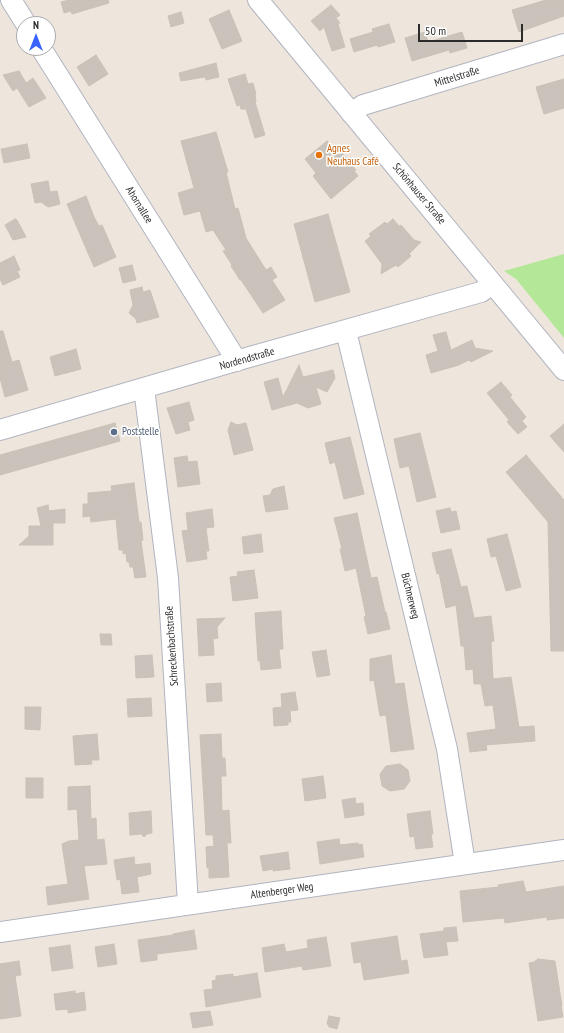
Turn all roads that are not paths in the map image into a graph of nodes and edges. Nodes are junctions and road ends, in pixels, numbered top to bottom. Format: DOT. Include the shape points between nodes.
graph roads {
  1 [pos="11,0"];
  2 [pos="258,0"];
  3 [pos="21,16"];
  4 [pos="564,44"];
  5 [pos="46,56"];
  6 [pos="352,113"];
  7 [pos="492,284"];
  8 [pos="346,331"];
  9 [pos="237,361"];
  10 [pos="564,370"];
  11 [pos="144,388"];
  12 [pos="0,430"];
  13 [pos="564,850"];
  14 [pos="466,864"];
  15 [pos="188,904"];
  16 [pos="0,932"];
  1 -- 3 [label="street"];
  2 -- 6 [label="street, Schönhauser Straße"];
  4 -- 6 [label="street, Mittelstraße" via="363,105"];
  5 -- 9 [label="street, Ahornallee"];
  6 -- 7 [label="street, Schönhauser Straße"];
  7 -- 8 [label="street, Nordendstraße" via="481,292"];
  7 -- 10 [label="street, Schönhauser Straße"];
  8 -- 9 [label="street, Nordendstraße"];
  8 -- 14 [label="street, Büchnerweg" via="447,749"];
  9 -- 11 [label="street, Nordendstraße"];
  11 -- 12 [label="street, Nordendstraße"];
  11 -- 15 [label="street, Schreckenbachstraße" via="168,578"];
  13 -- 14 [label="street, Altenberger Weg"];
  14 -- 15 [label="street, Altenberger Weg"];
  15 -- 16 [label="street, Altenberger Weg"];
}
